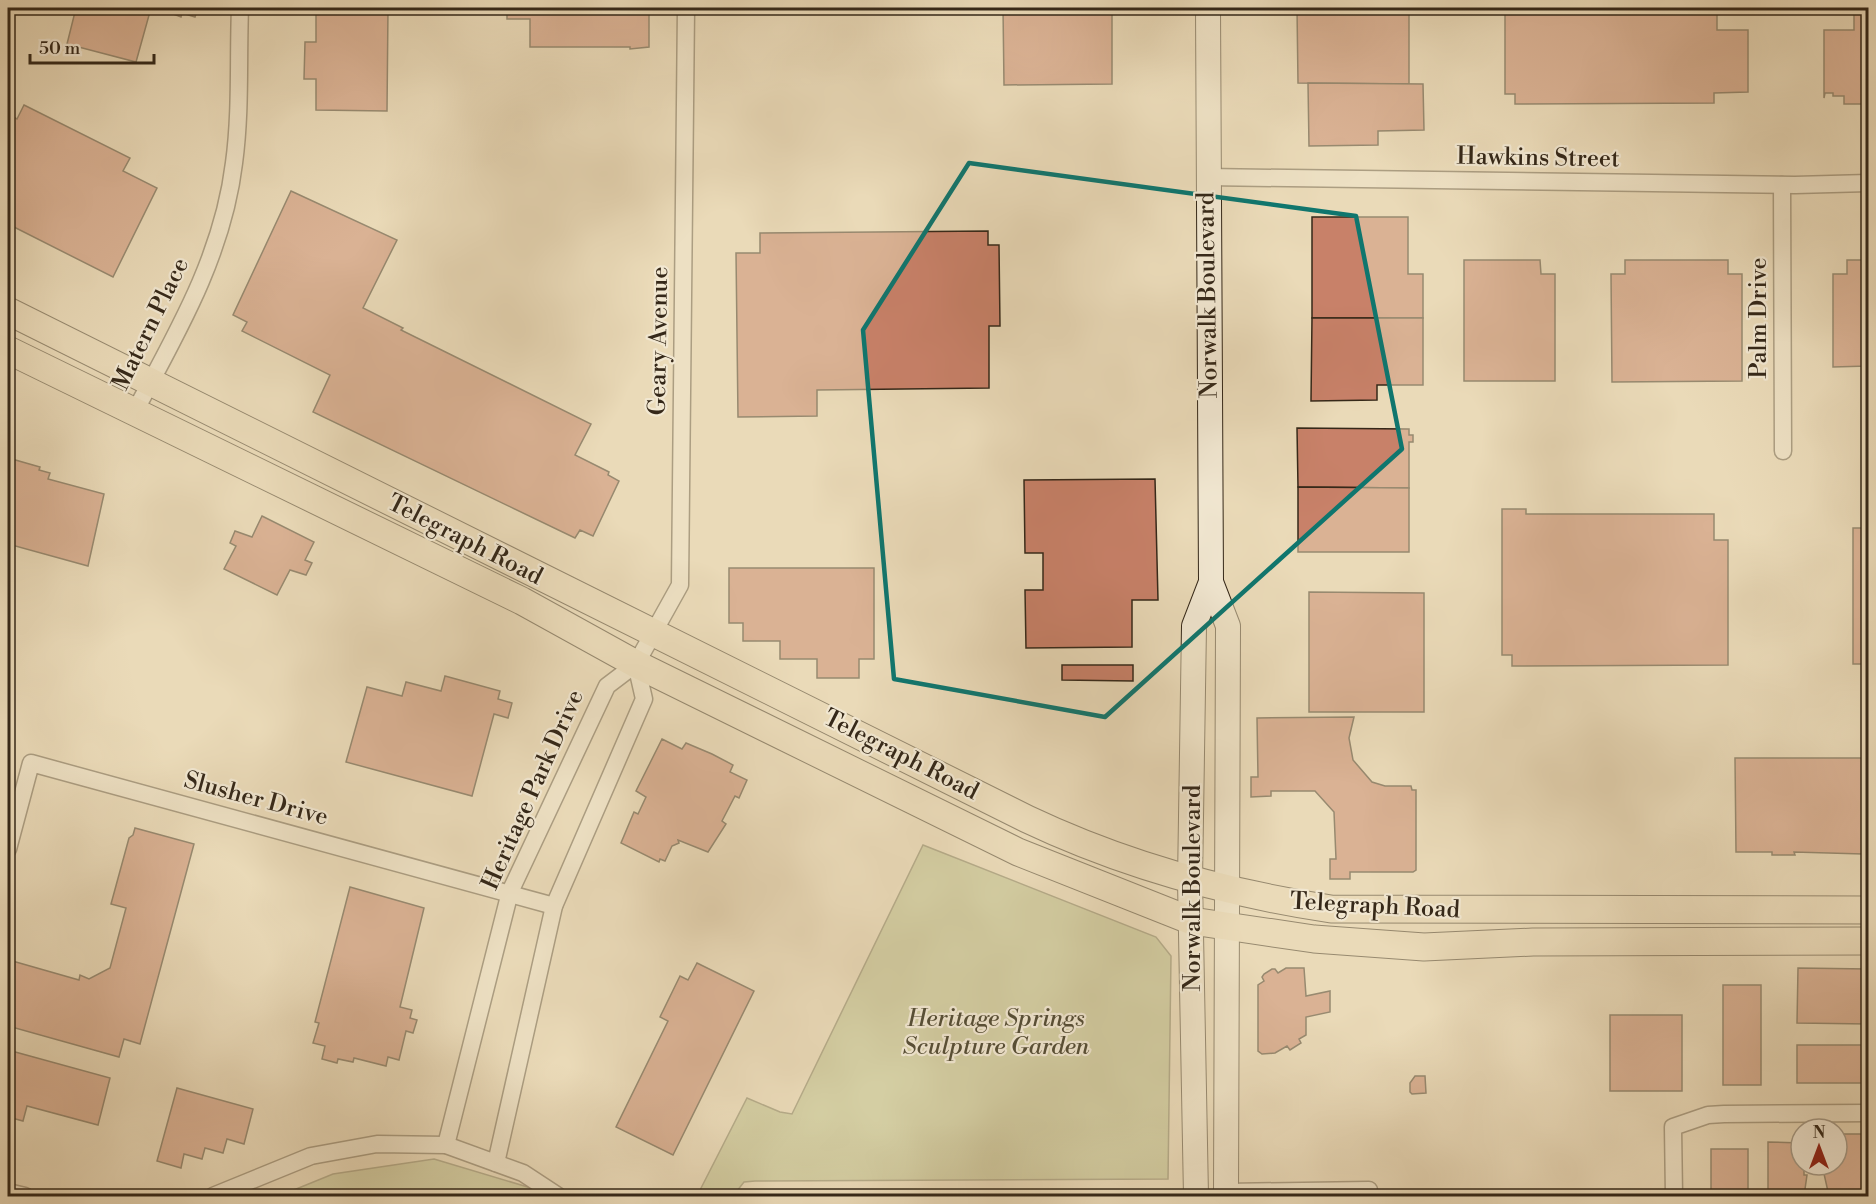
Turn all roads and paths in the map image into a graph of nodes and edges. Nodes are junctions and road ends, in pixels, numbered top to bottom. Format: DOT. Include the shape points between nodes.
graph roads {
  1 [pos="240,8"];
  2 [pos="686,8"];
  3 [pos="1208,8"];
  4 [pos="1207,177"];
  5 [pos="1869,183"];
  6 [pos="1782,185"];
  7 [pos="8,311"];
  8 [pos="8,350"];
  9 [pos="151,382"];
  10 [pos="134,413"];
  11 [pos="1783,451"];
  12 [pos="1211,582"];
  13 [pos="653,634"];
  14 [pos="636,664"];
  15 [pos="8,849"];
  16 [pos="1190,881"];
  17 [pos="1227,888"];
  18 [pos="510,892"];
  19 [pos="554,906"];
  20 [pos="1869,910"];
  21 [pos="1192,921"];
  22 [pos="1227,927"];
  23 [pos="1869,941"];
  24 [pos="1869,1113"];
  25 [pos="446,1145"];
  26 [pos="496,1163"];
  27 [pos="1368,1190"];
  28 [pos="8,1192"];
  29 [pos="1226,1194"];
  30 [pos="25,1197"];
  31 [pos="213,1197"];
  32 [pos="558,1197"];
  33 [pos="1196,1197"];
  34 [pos="1674,1197"];
  1 -- 9 [label="street, Matern Place" via="234,163 220,232 195,300"];
  2 -- 13 [label="street, Geary Avenue" via="680,585"];
  3 -- 4 [label="main road, Norwalk Boulevard"];
  4 -- 6 [label="street, Hawkins Street"];
  4 -- 12 [label="main road, Norwalk Boulevard"];
  5 -- 6 [label="street, Hawkins Street"];
  6 -- 11 [label="street, Palm Drive"];
  7 -- 9 [label="main road, Telegraph Road"];
  8 -- 10 [label="main road, Telegraph Road"];
  9 -- 10 [label="street, Matern Place"];
  9 -- 13 [label="main road, Telegraph Road"];
  10 -- 14 [label="main road, Telegraph Road" via="522,601"];
  12 -- 16 [label="main road, Norwalk Boulevard" via="1194,626"];
  12 -- 17 [label="main road, Norwalk Boulevard" via="1228,626"];
  13 -- 14 [label="street, Geary Avenue"];
  13 -- 16 [label="main road, Telegraph Road" via="1079,843"];
  14 -- 18 [label="street, Heritage Park Drive" via="607,686"];
  14 -- 19 [label="street" via="644,699"];
  14 -- 21 [label="main road, Telegraph Road" via="1018,852"];
  15 -- 18 [label="street, Slusher Drive" via="31,763"];
  16 -- 17 [label="main road, Telegraph Road"];
  16 -- 21 [label="main road, Norwalk Boulevard"];
  17 -- 20 [label="main road, Telegraph Road" via="1331,909"];
  17 -- 22 [label="main road, Norwalk Boulevard"];
  18 -- 19 [label="street, Slusher Drive"];
  18 -- 25 [label="street, Heritage Park Drive"];
  19 -- 26 [label="street"];
  21 -- 22 [label="main road, Telegraph Road"];
  21 -- 33 [label="main road, Norwalk Boulevard"];
  22 -- 23 [label="main road, Telegraph Road" via="1314,939 1424,947 1533,942"];
  22 -- 29 [label="main road, Norwalk Boulevard"];
  24 -- 34 [label="street" via="1708,1115 1673,1127"];
  25 -- 26 [label="street"];
  25 -- 31 [label="street" via="377,1144 311,1156"];
  26 -- 32 [label="street" via="523,1173"];
  27 -- 29 [label="street"];
  28 -- 30 [label="street"];
}
